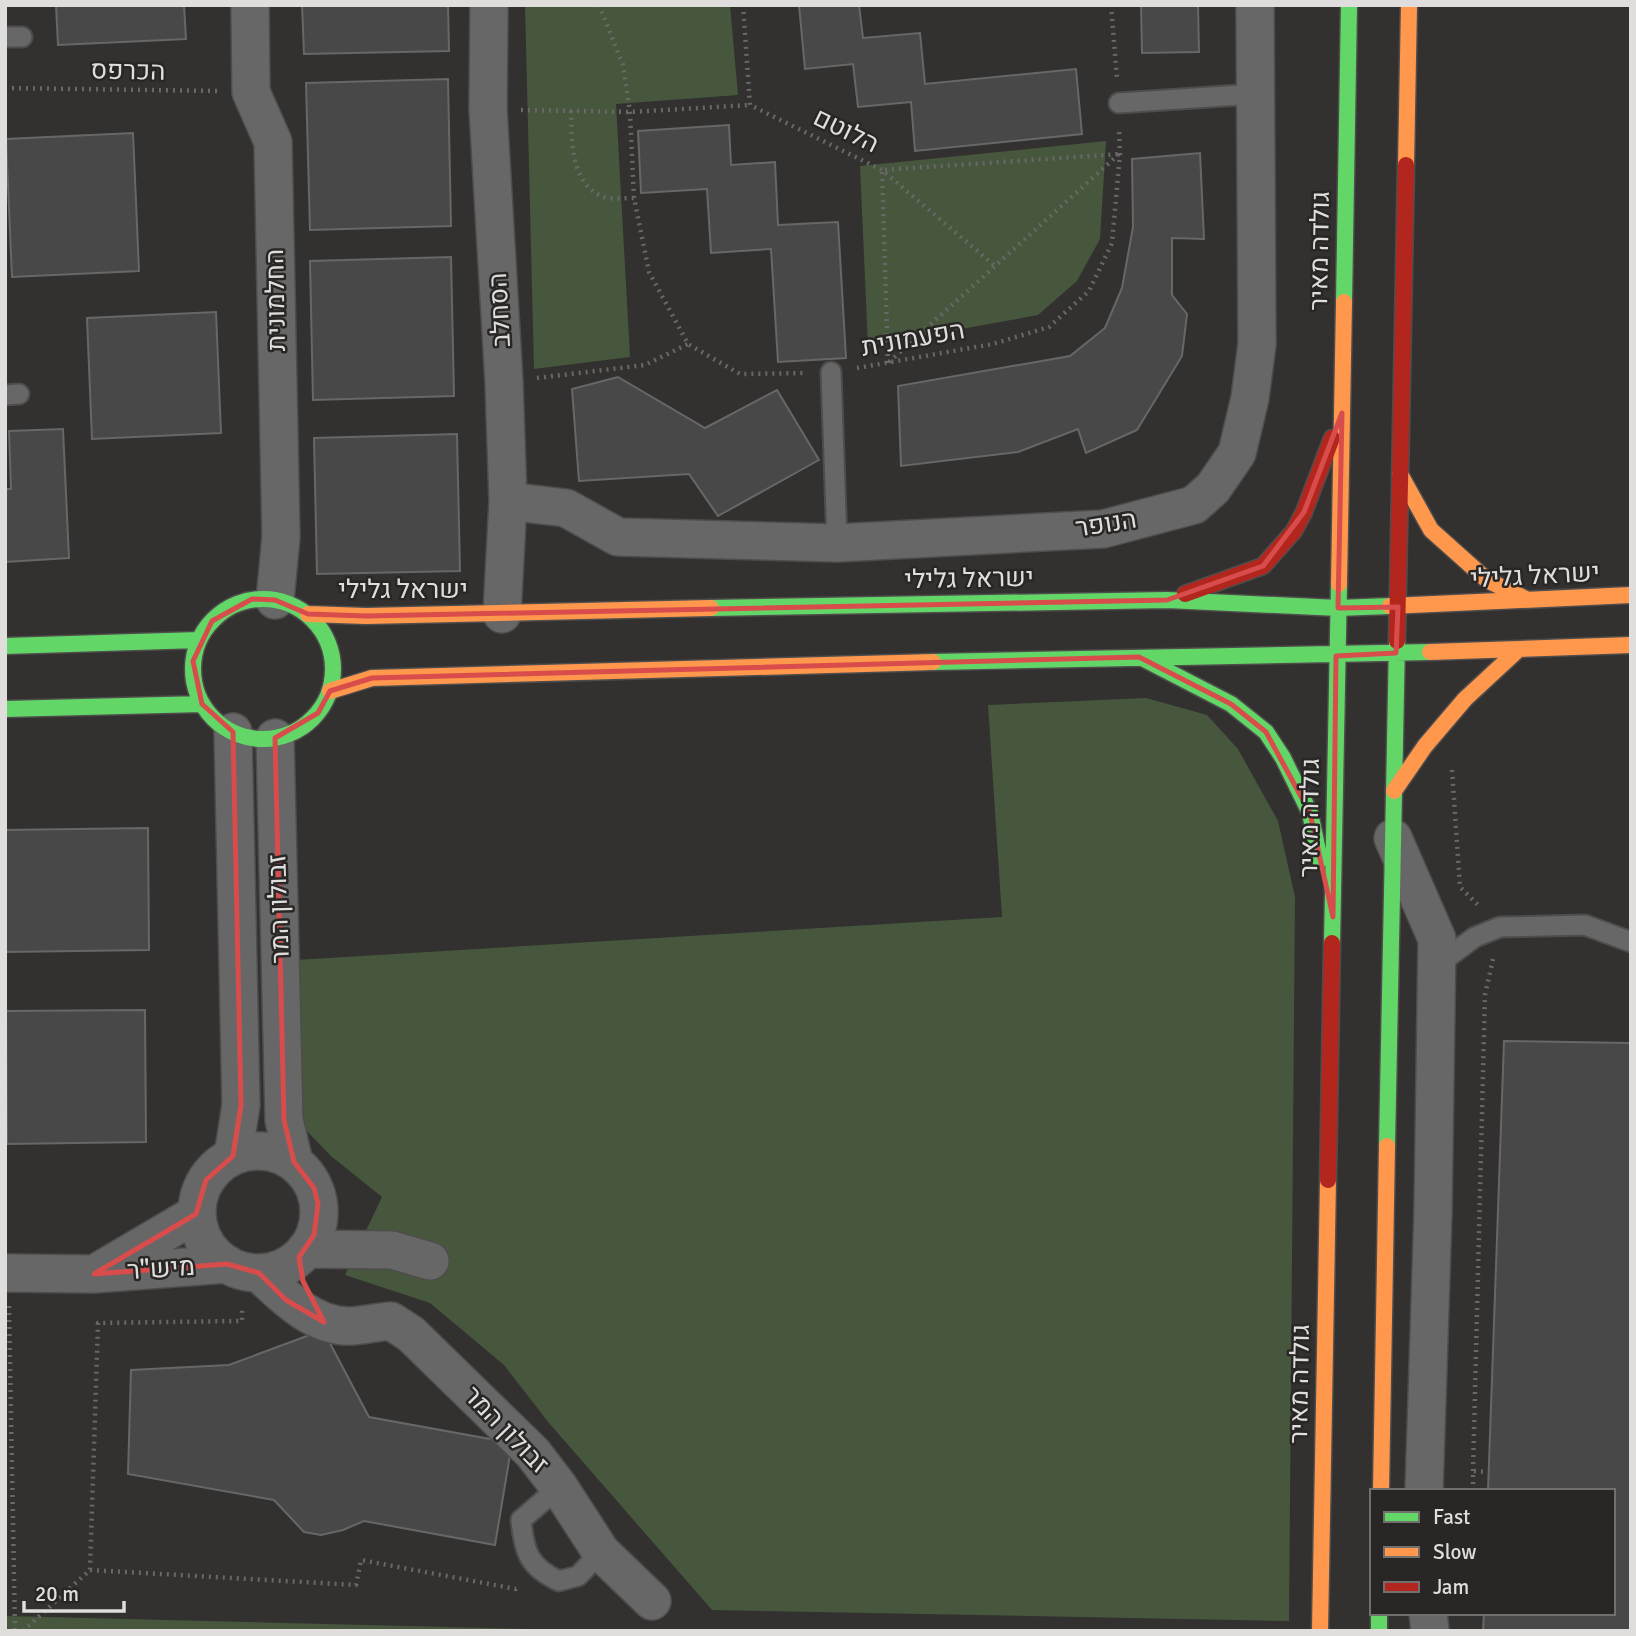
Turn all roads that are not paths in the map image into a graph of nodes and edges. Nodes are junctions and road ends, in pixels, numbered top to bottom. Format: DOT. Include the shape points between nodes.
graph roads {
  1 [pos="250,5"];
  2 [pos="489,5"];
  3 [pos="1255,5"];
  4 [pos="1349,5"];
  5 [pos="1409,5"];
  6 [pos="1255,94"];
  7 [pos="1119,103"];
  8 [pos="831,372"];
  9 [pos="1342,413"];
  10 [pos="1400,474"];
  11 [pos="508,501"];
  12 [pos="837,543"];
  13 [pos="1631,595"];
  14 [pos="1167,600"];
  15 [pos="1530,601"];
  16 [pos="292,607"];
  17 [pos="1398,607"];
  18 [pos="1338,608"];
  19 [pos="502,614"];
  20 [pos="199,640"];
  21 [pos="1631,645"];
  22 [pos="5,646"];
  23 [pos="1519,649"];
  24 [pos="1396,653"];
  25 [pos="1336,656"];
  26 [pos="1139,657"];
  27 [pos="330,691"];
  28 [pos="202,704"];
  29 [pos="5,709"];
  30 [pos="233,732"];
  31 [pos="275,738"];
  32 [pos="1394,791"];
  33 [pos="1393,838"];
  34 [pos="1332,917"];
  35 [pos="1631,942"];
  36 [pos="1437,965"];
  37 [pos="233,1156"];
  38 [pos="294,1162"];
  39 [pos="318,1204"];
  40 [pos="197,1214"];
  41 [pos="392,1251"];
  42 [pos="303,1253"];
  43 [pos="430,1261"];
  44 [pos="243,1269"];
  45 [pos="7,1273"];
  46 [pos="94,1273"];
  47 [pos="324,1322"];
  48 [pos="559,1487"];
  49 [pos="1381,1489"];
  50 [pos="1424,1489"];
  51 [pos="601,1552"];
  52 [pos="652,1601"];
  53 [pos="1319,1629"];
  1 -- 16 [label="street, החלמונית" via="251,92 273,142 281,537"];
  2 -- 11 [label="street, הסחלב" via="488,109"];
  3 -- 6 [label="street, הנופר"];
  4 -- 9 [label="street, גולדה מאיר"];
  5 -- 10 [label="street"];
  6 -- 7 [label="lane"];
  6 -- 12 [label="street, הנופר" via="1257,344 1237,453 1213,488 1194,505 1103,529"];
  8 -- 12 [label="lane"];
  9 -- 14 [label="street" via="1304,512 1294,531 1263,565"];
  9 -- 18 [label="street, גולדה מאיר"];
  10 -- 15 [label="street" via="1431,530 1487,580"];
  10 -- 17 [label="street"];
  11 -- 12 [label="street, הנופר" via="565,508 618,537"];
  11 -- 19 [label="street, הסחלב"];
  13 -- 15 [label="street, ישראל גלילי"];
  14 -- 18 [label="street, ישראל גלילי"];
  14 -- 19 [label="street, ישראל גלילי"];
  15 -- 17 [label="street, ישראל גלילי"];
  16 -- 19 [label="street, ישראל גלילי" via="366,616"];
  16 -- 20 [label="street, ישראל גלילי" via="252,599 230,607 212,621"];
  16 -- 27 [label="street, ישראל גלילי" via="324,633 333,657"];
  17 -- 18 [label="street, ישראל גלילי"];
  17 -- 24 [label="street"];
  18 -- 25 [label="street, גולדה מאיר"];
  20 -- 22 [label="street"];
  20 -- 28 [label="street" via="193,661 194,684"];
  21 -- 23 [label="street"];
  23 -- 24 [label="street"];
  23 -- 32 [label="street" via="1465,699"];
  24 -- 25 [label="street"];
  24 -- 32 [label="street"];
  25 -- 26 [label="street"];
  25 -- 34 [label="street, גולדה מאיר"];
  26 -- 27 [label="street" via="372,678"];
  26 -- 34 [label="street" via="1231,704 1266,732 1310,813"];
  27 -- 31 [label="street" via="318,713 299,729"];
  28 -- 29 [label="street"];
  28 -- 30 [label="street"];
  30 -- 31 [label="street"];
  30 -- 37 [label="street, זבולון המר" via="241,1105"];
  31 -- 38 [label="street, זבולון המר" via="284,1120"];
  32 -- 33 [label="street"];
  33 -- 36 [label="street" via="1437,939"];
  33 -- 49 [label="street"];
  34 -- 53 [label="street, גולדה מאיר"];
  35 -- 36 [label="lane" via="1585,925 1500,927 1475,937"];
  36 -- 50 [label="street"];
  37 -- 38 [label="street" via="275,1153"];
  37 -- 40 [label="street" via="206,1180"];
  38 -- 39 [label="street" via="314,1188"];
  39 -- 41 [label="street"];
  39 -- 42 [label="street" via="314,1235"];
  40 -- 44 [label="street" via="211,1252"];
  40 -- 46 [label="street, מיש\"ר"];
  41 -- 42 [label="street"];
  41 -- 43 [label="street"];
  42 -- 44 [label="street" via="288,1265"];
  42 -- 47 [label="street" via="303,1281"];
  44 -- 46 [label="street, מיש\"ר"];
  44 -- 47 [label="street, זבולון המר"];
  45 -- 46 [label="street, מיש\"ר"];
  47 -- 48 [label="street, זבולון המר" via="351,1326 391,1321 411,1334 510,1429"];
  48 -- 51 [label="street, זבולון המר"];
  48 -- 51 [label="lane" via="521,1520 523,1545 540,1573 559,1581 578,1576"];
  51 -- 52 [label="street, זבולון המר"];
}
